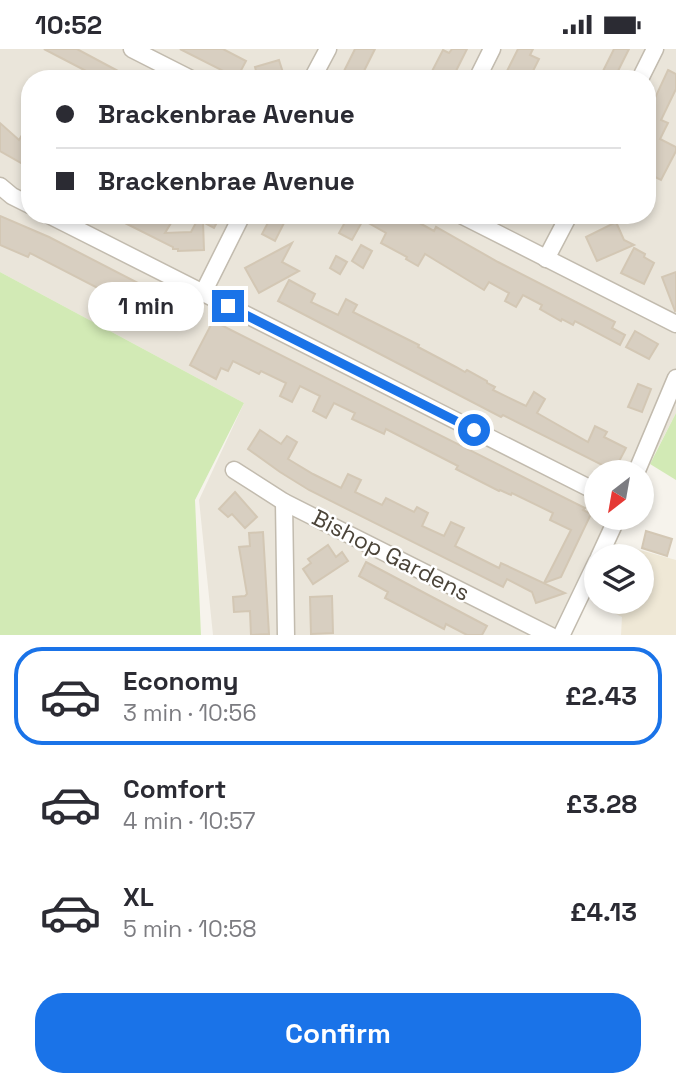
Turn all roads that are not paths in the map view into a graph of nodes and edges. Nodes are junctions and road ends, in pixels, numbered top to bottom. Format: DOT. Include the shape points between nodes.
graph roads {
  1 [pos="132,49"];
  2 [pos="328,49"];
  3 [pos="492,49"];
  4 [pos="656,49"];
  5 [pos="173,70"];
  6 [pos="317,70"];
  7 [pos="482,70"];
  8 [pos="645,70"];
  9 [pos="0,186"];
  10 [pos="21,201"];
  11 [pos="67,224"];
  12 [pos="238,224"];
  13 [pos="478,224"];
  14 [pos="564,224"];
  15 [pos="546,259"];
  16 [pos="203,293"];
  17 [pos="676,324"];
  18 [pos="676,378"];
  19 [pos="641,460"];
  20 [pos="234,470"];
  21 [pos="584,485"];
  22 [pos="284,502"];
  23 [pos="584,588"];
  24 [pos="286,635"];
  25 [pos="551,635"];
  26 [pos="561,635"];
  1 -- 5 [label="street"];
  2 -- 6 [label="street"];
  3 -- 7 [label="street"];
  4 -- 8 [label="street"];
  9 -- 10 [label="street"];
  11 -- 16 [label="street"];
  12 -- 16 [label="street"];
  13 -- 15 [label="street"];
  14 -- 15 [label="street"];
  15 -- 17 [label="street"];
  16 -- 21 [label="street"];
  18 -- 19 [label="street"];
  20 -- 22 [label="street, Bishop Gardens"];
  22 -- 24 [label="street"];
  22 -- 25 [label="street, Bishop Gardens"];
  23 -- 26 [label="street"];
}
